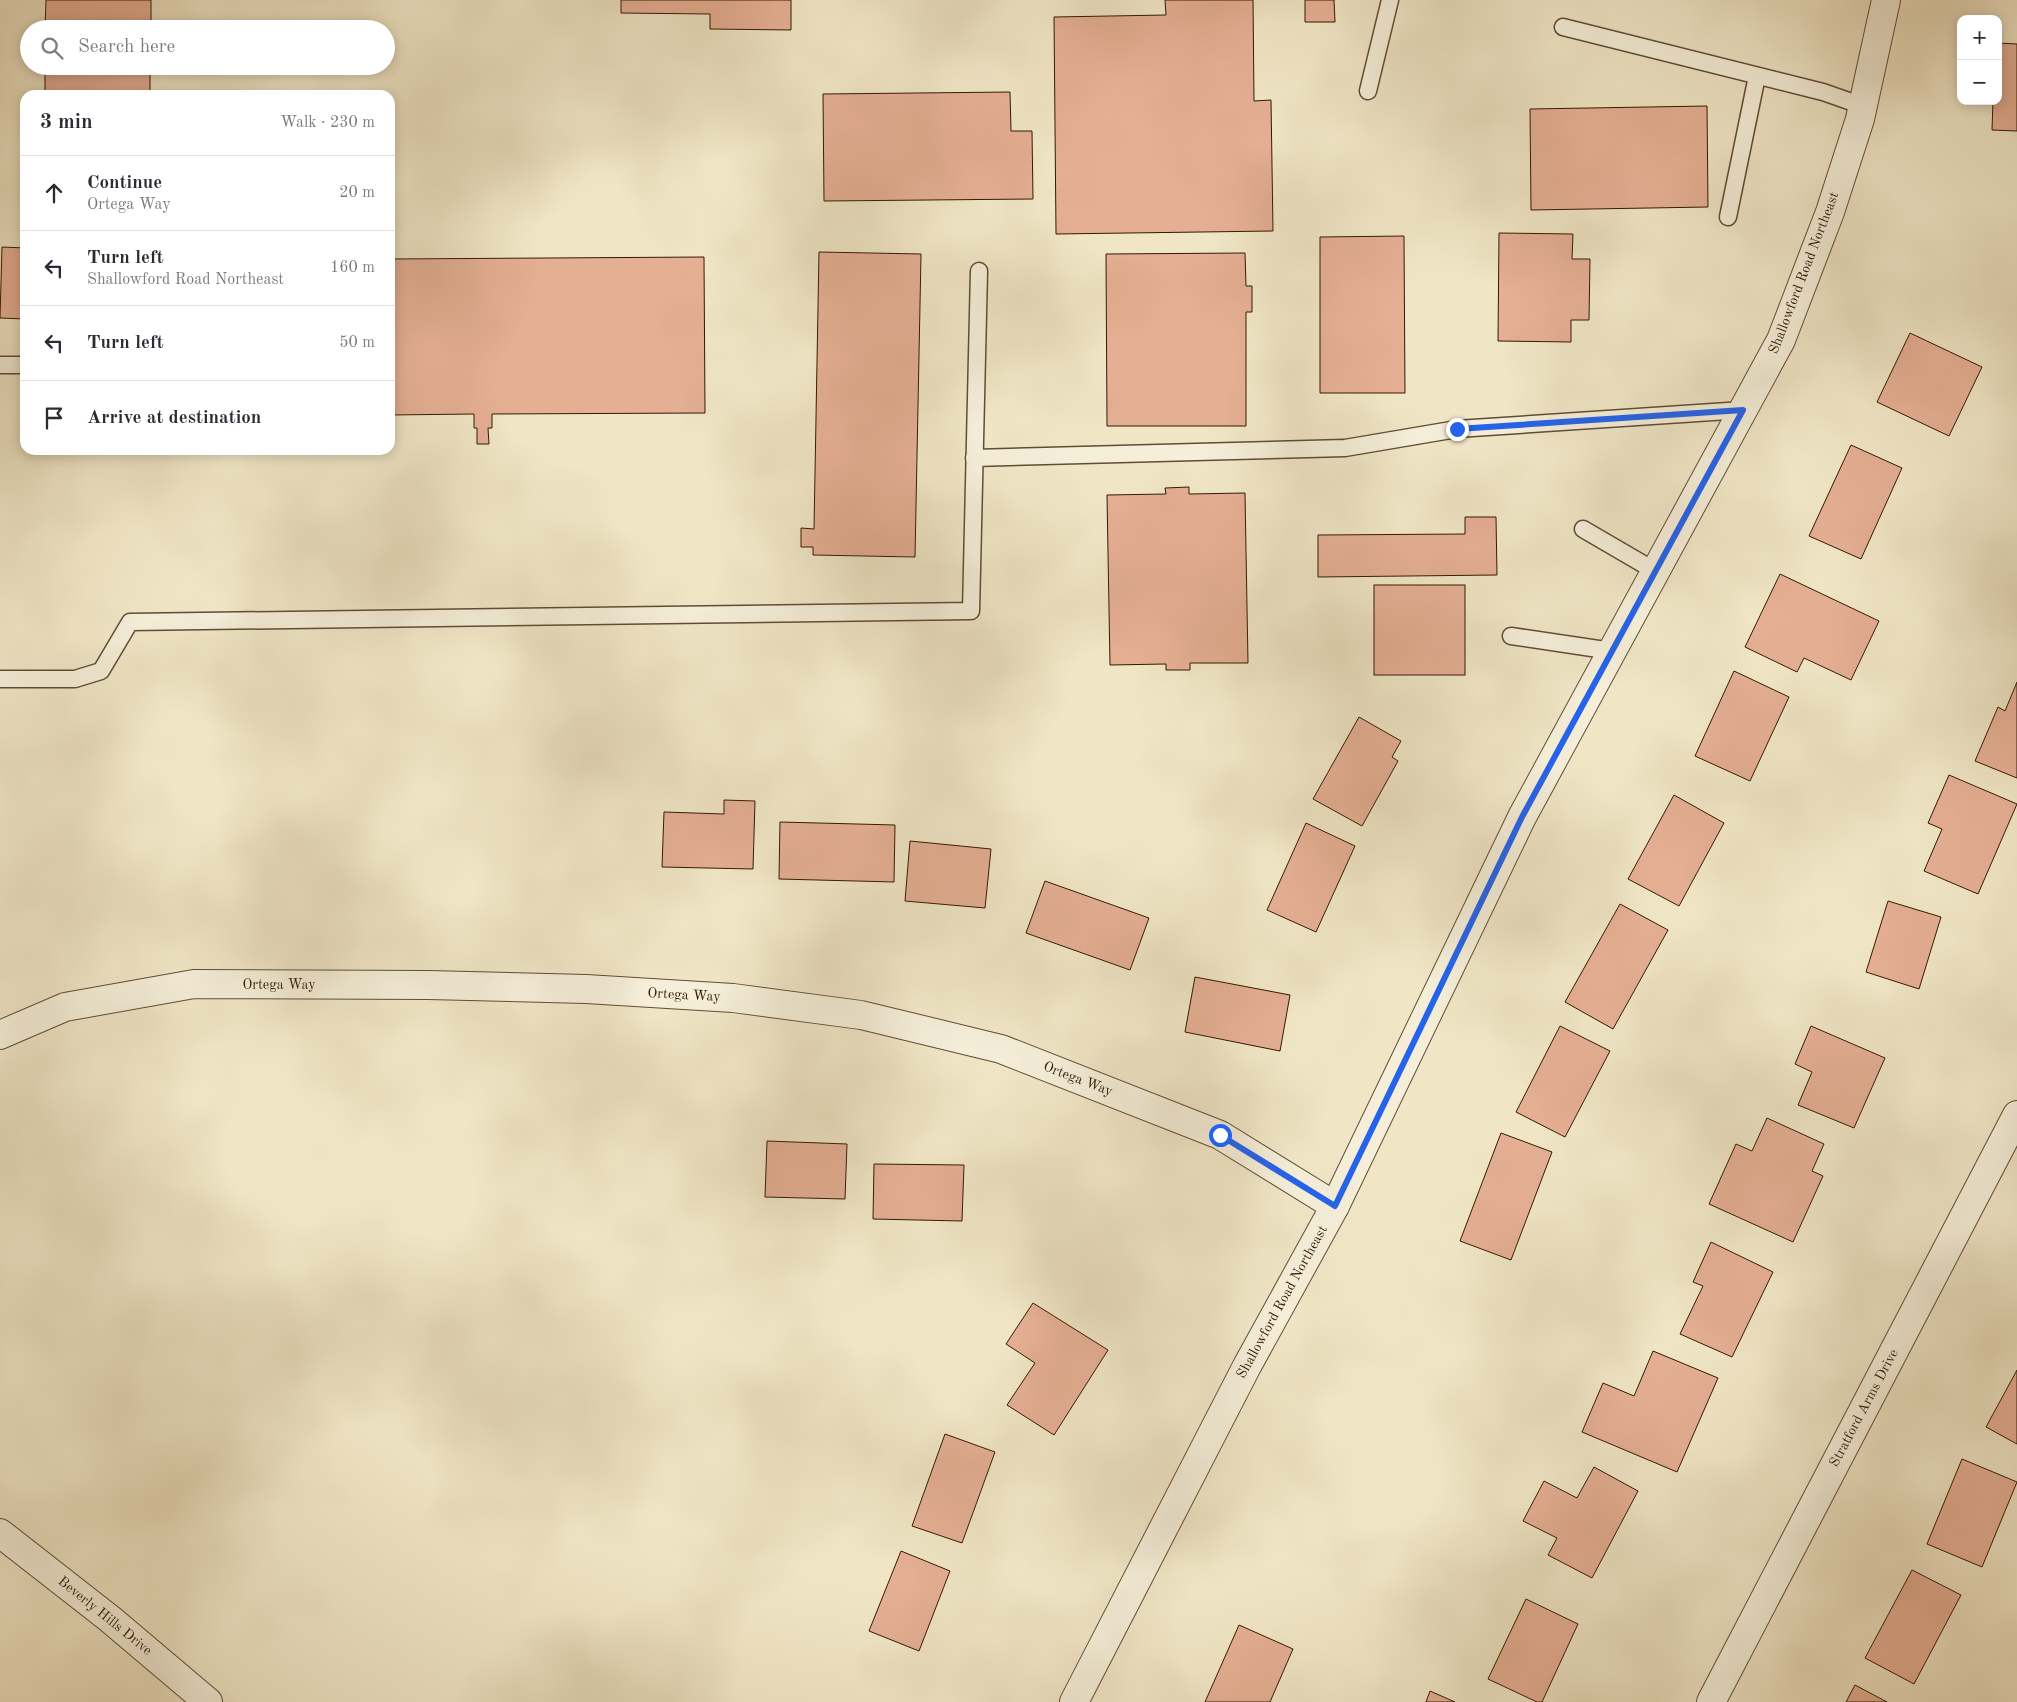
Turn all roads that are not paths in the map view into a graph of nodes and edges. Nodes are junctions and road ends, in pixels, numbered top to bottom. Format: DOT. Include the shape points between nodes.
graph roads {
  1 [pos="1390,0"];
  2 [pos="1886,0"];
  3 [pos="1563,27"];
  4 [pos="1757,76"];
  5 [pos="1368,91"];
  6 [pos="1863,106"];
  7 [pos="1728,217"];
  8 [pos="979,271"];
  9 [pos="0,365"];
  10 [pos="20,365"];
  11 [pos="1743,410"];
  12 [pos="974,458"];
  13 [pos="1583,529"];
  14 [pos="1655,571"];
  15 [pos="1511,636"];
  16 [pos="1612,651"];
  17 [pos="0,680"];
  18 [pos="0,1035"];
  19 [pos="2017,1115"];
  20 [pos="1335,1206"];
  21 [pos="0,1532"];
  22 [pos="208,1702"];
  23 [pos="1074,1702"];
  24 [pos="1711,1702"];
  1 -- 5 [label="lane"];
  2 -- 6 [label="street, Shallowford Road Northeast"];
  3 -- 4 [label="lane"];
  4 -- 6 [label="lane" via="1823,92"];
  4 -- 7 [label="lane"];
  6 -- 11 [label="street, Shallowford Road Northeast" via="1830,212 1781,340"];
  8 -- 12 [label="lane"];
  9 -- 10 [label="lane"];
  11 -- 12 [label="lane" via="1457,429 1344,448"];
  11 -- 14 [label="street, Shallowford Road Northeast"];
  12 -- 17 [label="lane" via="971,611 130,622 101,671 75,679"];
  13 -- 14 [label="lane"];
  14 -- 16 [label="street, Shallowford Road Northeast"];
  15 -- 16 [label="lane"];
  16 -- 20 [label="street, Shallowford Road Northeast" via="1522,817"];
  18 -- 20 [label="street, Ortega Way" via="65,1007 194,984 586,989 733,998 861,1015 1001,1049 1220,1135"];
  19 -- 24 [label="street, Stratford Arms Drive"];
  20 -- 23 [label="street, Shallowford Road Northeast" via="1247,1366"];
  21 -- 22 [label="street, Beverly Hills Drive"];
}
